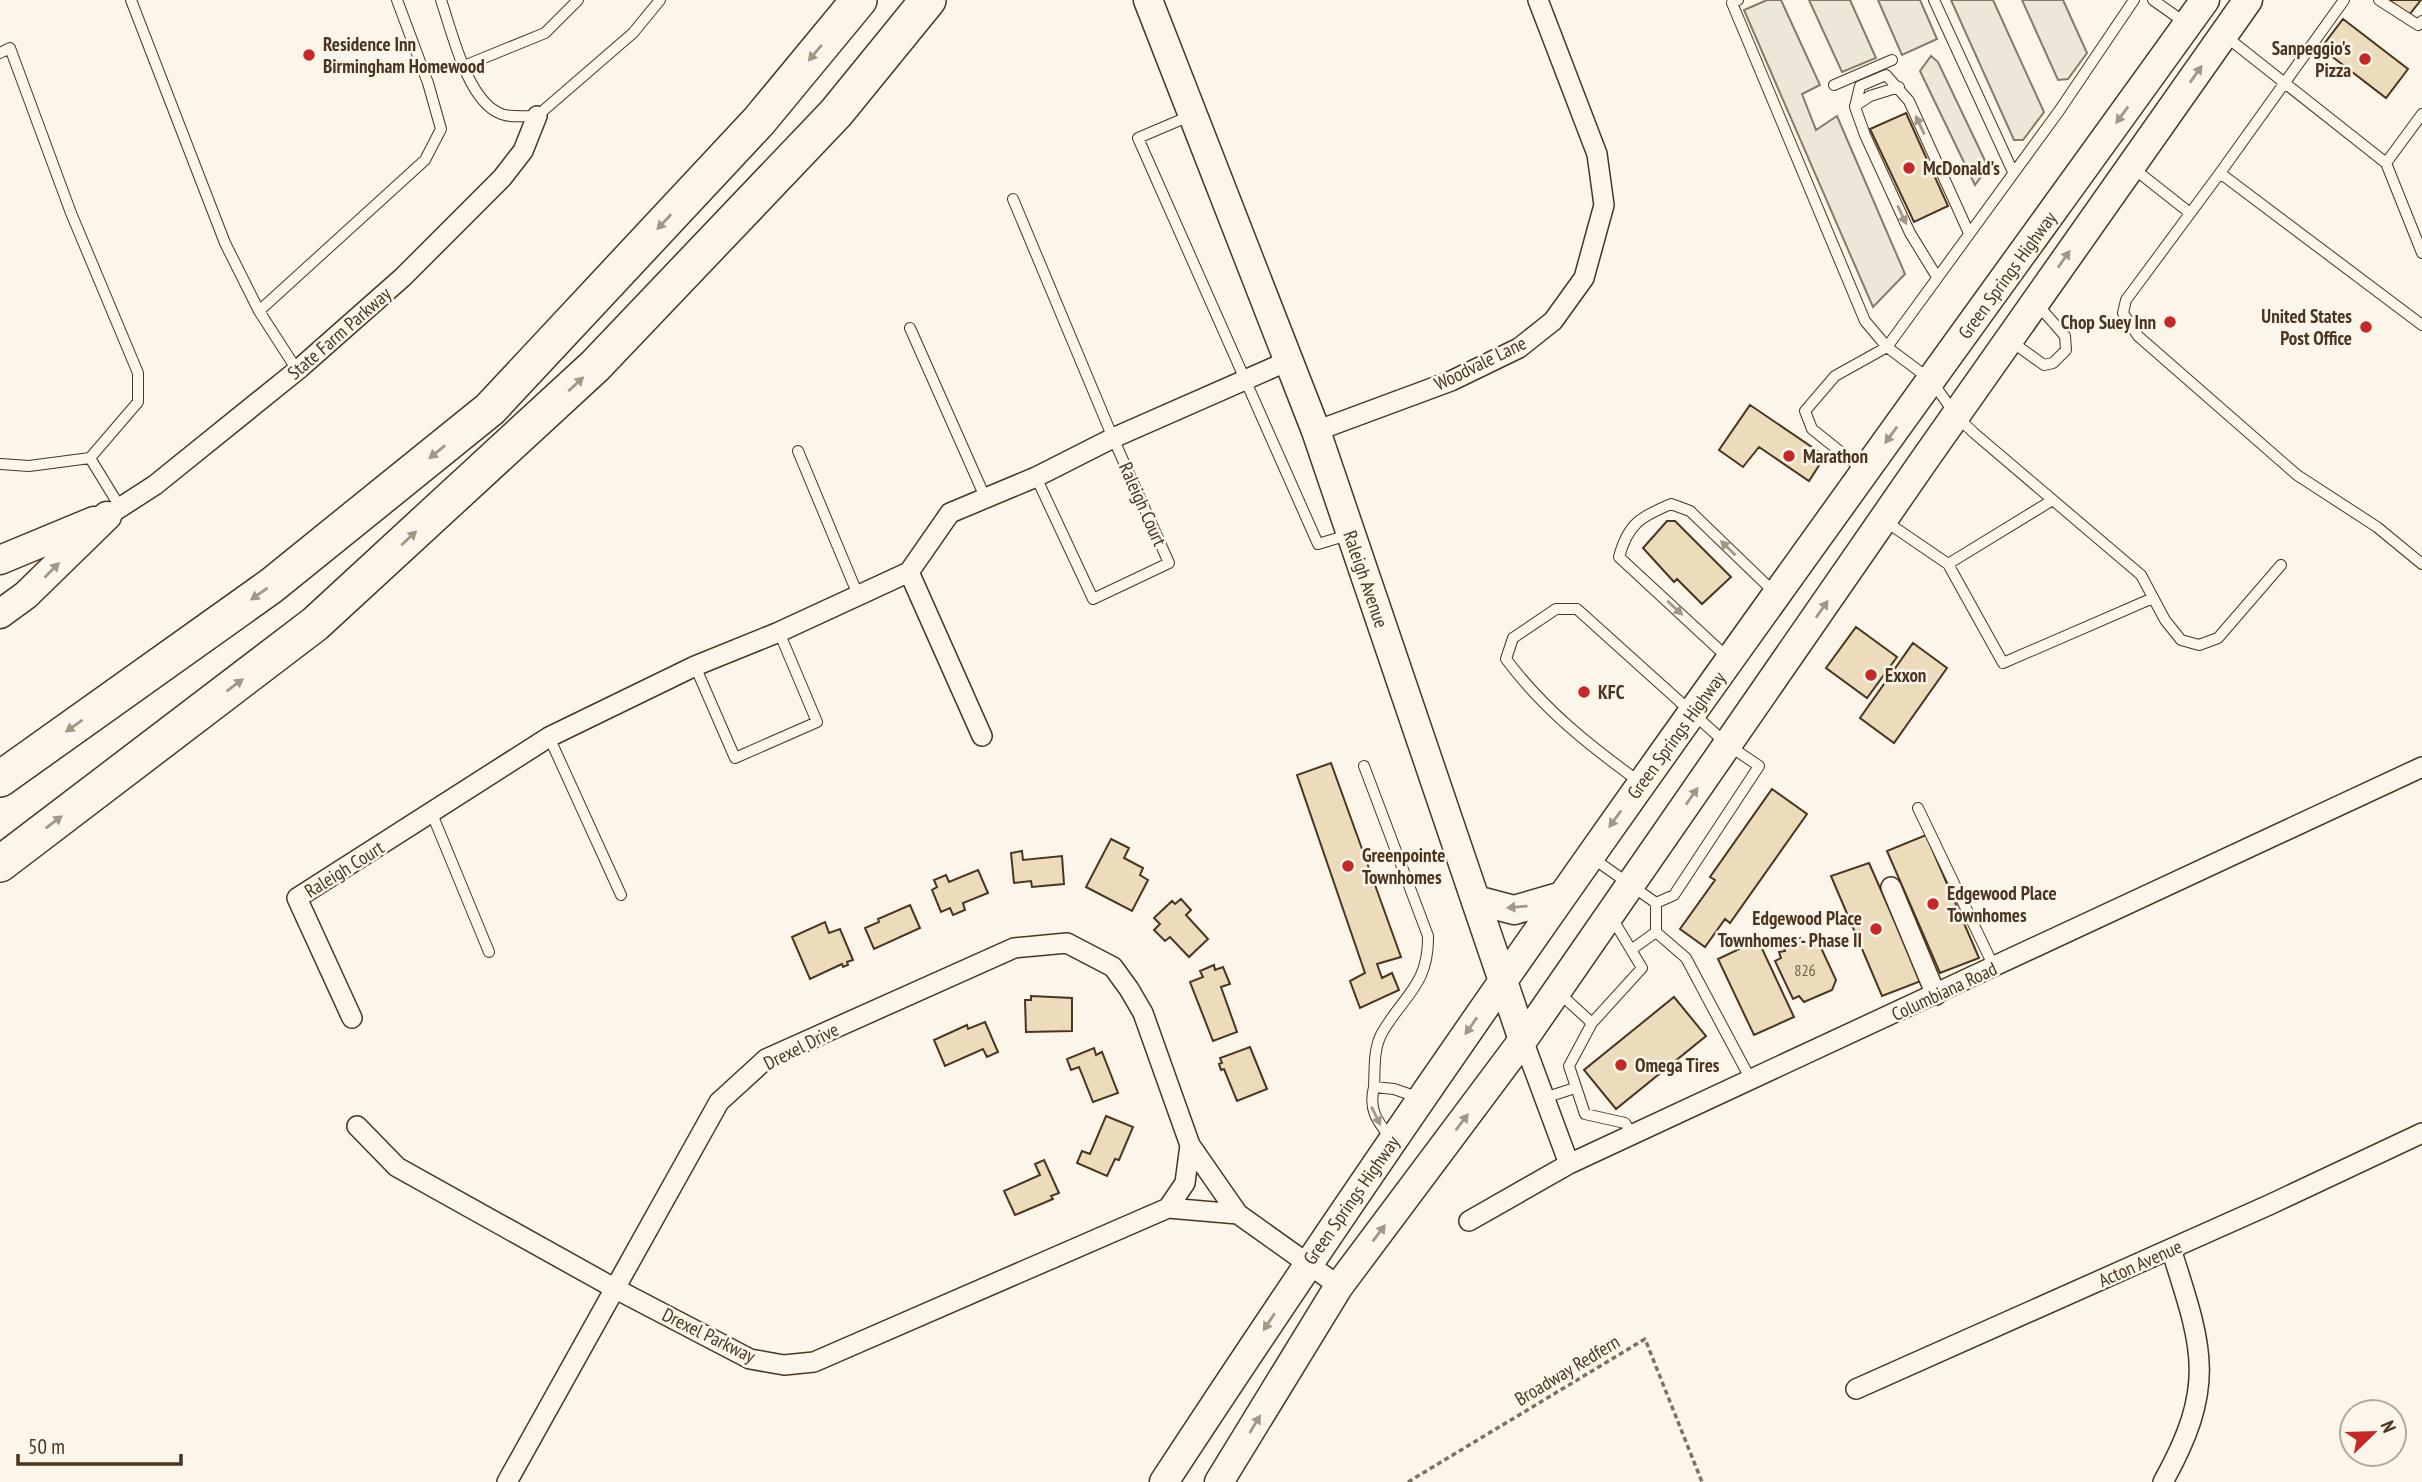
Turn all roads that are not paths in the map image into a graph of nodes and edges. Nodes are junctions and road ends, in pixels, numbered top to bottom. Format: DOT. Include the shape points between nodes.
graph roads {
  1 [pos="131,0"];
  2 [pos="397,0"];
  3 [pos="441,0"];
  4 [pos="578,0"];
  5 [pos="660,0"];
  6 [pos="859,0"];
  7 [pos="928,0"];
  8 [pos="1148,0"];
  9 [pos="1538,0"];
  10 [pos="1738,0"];
  11 [pos="1934,0"];
  12 [pos="2134,0"];
  13 [pos="2153,0"];
  14 [pos="2204,0"];
  15 [pos="2248,0"];
  16 [pos="2344,0"];
  17 [pos="2379,0"];
  18 [pos="2422,20"];
  19 [pos="2187,24"];
  20 [pos="2224,34"];
  21 [pos="0,53"];
  22 [pos="1892,60"];
  23 [pos="464,66"];
  24 [pos="2286,83"];
  25 [pos="1833,85"];
  26 [pos="2422,114"];
  27 [pos="1193,115"];
  28 [pos="537,116"];
  29 [pos="2386,163"];
  30 [pos="2130,166"];
  31 [pos="2013,172"];
  32 [pos="2220,173"];
  33 [pos="1013,199"];
  34 [pos="2190,213"];
  35 [pos="1968,231"];
  36 [pos="2422,253"];
  37 [pos="1937,277"];
  38 [pos="2034,301"];
  39 [pos="259,311"];
  40 [pos="2422,325"];
  41 [pos="910,328"];
  42 [pos="2008,339"];
  43 [pos="1887,347"];
  44 [pos="1288,361"];
  45 [pos="297,370"];
  46 [pos="1246,380"];
  47 [pos="1931,380"];
  48 [pos="1957,417"];
  49 [pos="1316,430"];
  50 [pos="1112,438"];
  51 [pos="798,451"];
  52 [pos="90,458"];
  53 [pos="0,464"];
  54 [pos="1865,471"];
  55 [pos="1036,477"];
  56 [pos="985,497"];
  57 [pos="2051,501"];
  58 [pos="113,512"];
  59 [pos="1883,519"];
  60 [pos="1351,534"];
  61 [pos="0,560"];
  62 [pos="1948,564"];
  63 [pos="2422,564"];
  64 [pos="2281,565"];
  65 [pos="909,572"];
  66 [pos="858,595"];
  67 [pos="1776,595"];
  68 [pos="2153,598"];
  69 [pos="0,614"];
  70 [pos="779,632"];
  71 [pos="1730,660"];
  72 [pos="695,666"];
  73 [pos="1693,712"];
  74 [pos="982,736"];
  75 [pos="549,737"];
  76 [pos="1727,745"];
  77 [pos="1364,766"];
  78 [pos="2422,767"];
  79 [pos="0,779"];
  80 [pos="1641,783"];
  81 [pos="1918,808"];
  82 [pos="432,814"];
  83 [pos="1589,855"];
  84 [pos="0,864"];
  85 [pos="1630,886"];
  86 [pos="1891,887"];
  87 [pos="621,895"];
  88 [pos="1559,897"];
  89 [pos="1476,900"];
  90 [pos="1656,903"];
  91 [pos="1610,914"];
  92 [pos="1656,932"];
  93 [pos="1632,950"];
  94 [pos="489,952"];
  95 [pos="1994,968"];
  96 [pos="1503,980"];
  97 [pos="1557,991"];
  98 [pos="1936,995"];
  99 [pos="352,1018"];
  100 [pos="1592,1023"];
  101 [pos="1523,1040"];
  102 [pos="1751,1080"];
  103 [pos="1374,1087"];
  104 [pos="1575,1088"];
  105 [pos="1544,1098"];
  106 [pos="1421,1099"];
  107 [pos="357,1126"];
  108 [pos="2422,1133"];
  109 [pos="1632,1135"];
  110 [pos="1392,1140"];
  111 [pos="1189,1145"];
  112 [pos="1569,1164"];
  113 [pos="1168,1208"];
  114 [pos="1238,1214"];
  115 [pos="1469,1221"];
  116 [pos="2171,1249"];
  117 [pos="1306,1265"];
  118 [pos="1339,1286"];
  119 [pos="614,1288"];
  120 [pos="1856,1389"];
  121 [pos="507,1482"];
  122 [pos="1164,1482"];
  123 [pos="1219,1482"];
  124 [pos="2163,1482"];
  1 -- 39 [label="lane" via="225,243"];
  2 -- 39 [label="lane" via="441,129 425,160"];
  3 -- 23 [label="lane"];
  4 -- 23 [label="lane" via="545,33"];
  5 -- 28 [label="lane" via="634,33"];
  6 -- 79 [label="highway, one-way" via="759,121 490,410 271,586"];
  84 -- 7 [label="highway, one-way" via="314,624 595,366 836,113"];
  8 -- 27 [label="main road, Raleigh Avenue"];
  9 -- 49 [label="street, Woodvale Lane" via="1597,155 1604,205 1584,278 1553,321 1519,348 1451,381"];
  10 -- 43 [label="lane" via="1732,3 1865,321"];
  11 -- 31 [label="lane"];
  12 -- 31 [label="lane"];
  13 -- 19 [label="lane"];
  14 -- 19 [label="main road, Green Springs Highway"];
  15 -- 20 [label="main road, Green Springs Highway"];
  16 -- 24 [label="lane"];
  17 -- 18 [label="lane" via="2418,25"];
  19 -- 47 [label="main road, Green Springs Highway, one-way"];
  20 -- 24 [label="lane"];
  30 -- 20 [label="main road, Green Springs Highway, one-way"];
  21 -- 52 [label="lane" via="10,48 71,214 138,373 138,402"];
  22 -- 25 [label="lane"];
  23 -- 28 [label="lane" via="481,100 500,114"];
  24 -- 29 [label="lane"];
  24 -- 32 [label="lane"];
  26 -- 29 [label="lane"];
  27 -- 44 [label="main road, Raleigh Avenue"];
  27 -- 46 [label="lane" via="1138,138"];
  28 -- 45 [label="street, State Farm Parkway" via="523,151 502,178 402,277"];
  29 -- 36 [label="lane"];
  30 -- 34 [label="lane"];
  38 -- 30 [label="main road, Green Springs Highway, one-way"];
  31 -- 35 [label="lane"];
  32 -- 34 [label="lane"];
  32 -- 40 [label="lane"];
  33 -- 50 [label="lane, Raleigh Court"];
  34 -- 63 [label="lane" via="2126,300 2123,313 2138,336 2297,475 2377,527"];
  35 -- 37 [label="lane"];
  35 -- 37 [label="lane, one-way" via="1899,87 1886,75 1860,86 1855,107 1910,233"];
  37 -- 43 [label="lane"];
  38 -- 42 [label="main road, Green Springs Highway"];
  38 -- 42 [label="lane" via="2065,336 2066,350 2044,365"];
  39 -- 45 [label="lane"];
  41 -- 56 [label="lane"];
  42 -- 48 [label="main road, Green Springs Highway"];
  43 -- 47 [label="lane"];
  43 -- 54 [label="lane" via="1835,376 1805,411 1812,429"];
  44 -- 46 [label="street, Raleigh Court"];
  44 -- 49 [label="main road, Raleigh Avenue"];
  45 -- 58 [label="street, State Farm Parkway" via="155,485"];
  46 -- 50 [label="street, Raleigh Court"];
  46 -- 60 [label="lane" via="1318,544"];
  47 -- 48 [label="lane"];
  47 -- 54 [label="main road, Green Springs Highway, one-way"];
  48 -- 57 [label="lane"];
  48 -- 59 [label="main road, Green Springs Highway"];
  49 -- 60 [label="main road, Raleigh Avenue"];
  50 -- 55 [label="street, Raleigh Court"];
  50 -- 55 [label="lane, Raleigh Court" via="1169,563 1093,599"];
  51 -- 66 [label="lane"];
  52 -- 53 [label="lane"];
  52 -- 58 [label="lane"];
  54 -- 67 [label="main road, Green Springs Highway"];
  55 -- 56 [label="street, Raleigh Court"];
  56 -- 65 [label="street, Raleigh Court" via="950,513"];
  57 -- 62 [label="lane"];
  57 -- 68 [label="lane" via="2141,575"];
  58 -- 61 [label="main road, State Farm Parkway"];
  69 -- 58 [label="main road, State Farm Parkway, one-way" via="26,596"];
  59 -- 62 [label="lane"];
  76 -- 59 [label="main road, Green Springs Highway, one-way"];
  60 -- 89 [label="main road, Raleigh Avenue"];
  62 -- 68 [label="lane" via="2003,663"];
  64 -- 68 [label="lane" via="2218,638 2199,645 2181,640"];
  65 -- 66 [label="street, Raleigh Court"];
  65 -- 74 [label="street"];
  66 -- 70 [label="street, Raleigh Court"];
  67 -- 71 [label="main road, Green Springs Highway"];
  67 -- 71 [label="lane, one-way" via="1690,510 1671,505 1643,516 1625,535 1619,557"];
  70 -- 72 [label="street, Raleigh Court"];
  70 -- 72 [label="lane" via="817,723 735,758"];
  71 -- 73 [label="main road, Green Springs Highway"];
  72 -- 75 [label="street, Raleigh Court"];
  73 -- 76 [label="lane"];
  73 -- 80 [label="main road, Green Springs Highway"];
  73 -- 80 [label="lane" via="1577,609 1556,609 1513,638 1506,659 1531,693 1577,736"];
  75 -- 82 [label="street, Raleigh Court"];
  75 -- 87 [label="lane"];
  85 -- 76 [label="main road, Green Springs Highway, one-way"];
  76 -- 90 [label="lane" via="1759,766 1674,895"];
  77 -- 103 [label="lane" via="1428,936 1428,957 1420,982 1382,1033 1376,1049"];
  78 -- 95 [label="street, Columbiana Road"];
  80 -- 83 [label="main road, Green Springs Highway, one-way"];
  81 -- 95 [label="lane"];
  82 -- 94 [label="lane"];
  82 -- 99 [label="street, Raleigh Court" via="297,898"];
  83 -- 85 [label="lane"];
  83 -- 88 [label="main road, Green Springs Highway"];
  85 -- 90 [label="lane"];
  85 -- 91 [label="main road, Green Springs Highway"];
  86 -- 98 [label="street"];
  88 -- 89 [label="main road, one-way" via="1514,910"];
  88 -- 96 [label="main road, Green Springs Highway"];
  89 -- 96 [label="main road, Raleigh Avenue"];
  90 -- 92 [label="lane"];
  91 -- 93 [label="lane"];
  91 -- 97 [label="main road, Green Springs Highway"];
  92 -- 93 [label="lane"];
  92 -- 102 [label="lane" via="1686,958"];
  93 -- 100 [label="lane" via="1642,968"];
  95 -- 98 [label="street, Columbiana Road"];
  96 -- 101 [label="main road, Raleigh Avenue"];
  96 -- 106 [label="main road, Green Springs Highway, one-way"];
  97 -- 100 [label="lane"];
  97 -- 101 [label="main road, Green Springs Highway"];
  98 -- 102 [label="street, Columbiana Road"];
  100 -- 104 [label="lane" via="1569,1066"];
  101 -- 105 [label="street, Raleigh Avenue"];
  118 -- 101 [label="main road, Green Springs Highway, one-way"];
  102 -- 109 [label="street, Columbiana Road"];
  103 -- 106 [label="lane"];
  103 -- 110 [label="lane, one-way" via="1370,1103 1374,1118"];
  104 -- 105 [label="lane"];
  104 -- 109 [label="lane" via="1585,1114 1625,1123"];
  105 -- 112 [label="street, Raleigh Avenue"];
  106 -- 110 [label="main road, Green Springs Highway"];
  107 -- 119 [label="street, Drexel Parkway" via="397,1167"];
  108 -- 116 [label="street, Acton Avenue"];
  109 -- 112 [label="street, Columbiana Road"];
  110 -- 117 [label="main road, Green Springs Highway"];
  111 -- 113 [label="street, Drexel Drive" via="1185,1183"];
  111 -- 114 [label="street, Drexel Drive"];
  111 -- 119 [label="street, Drexel Drive" via="1143,1013 1113,967 1067,943 1014,948 766,1059 719,1102"];
  112 -- 115 [label="street, Columbiana Road"];
  113 -- 114 [label="street, Drexel Parkway"];
  113 -- 119 [label="street, Drexel Parkway" via="814,1362 785,1365 750,1359"];
  114 -- 117 [label="street"];
  116 -- 120 [label="street, Acton Avenue"];
  116 -- 124 [label="street" via="2198,1333 2201,1382 2192,1424"];
  117 -- 118 [label="street"];
  117 -- 122 [label="main road, Green Springs Highway, one-way"];
  123 -- 118 [label="main road, Green Springs Highway, one-way"];
  119 -- 121 [label="street, Drexel Drive"];
}
